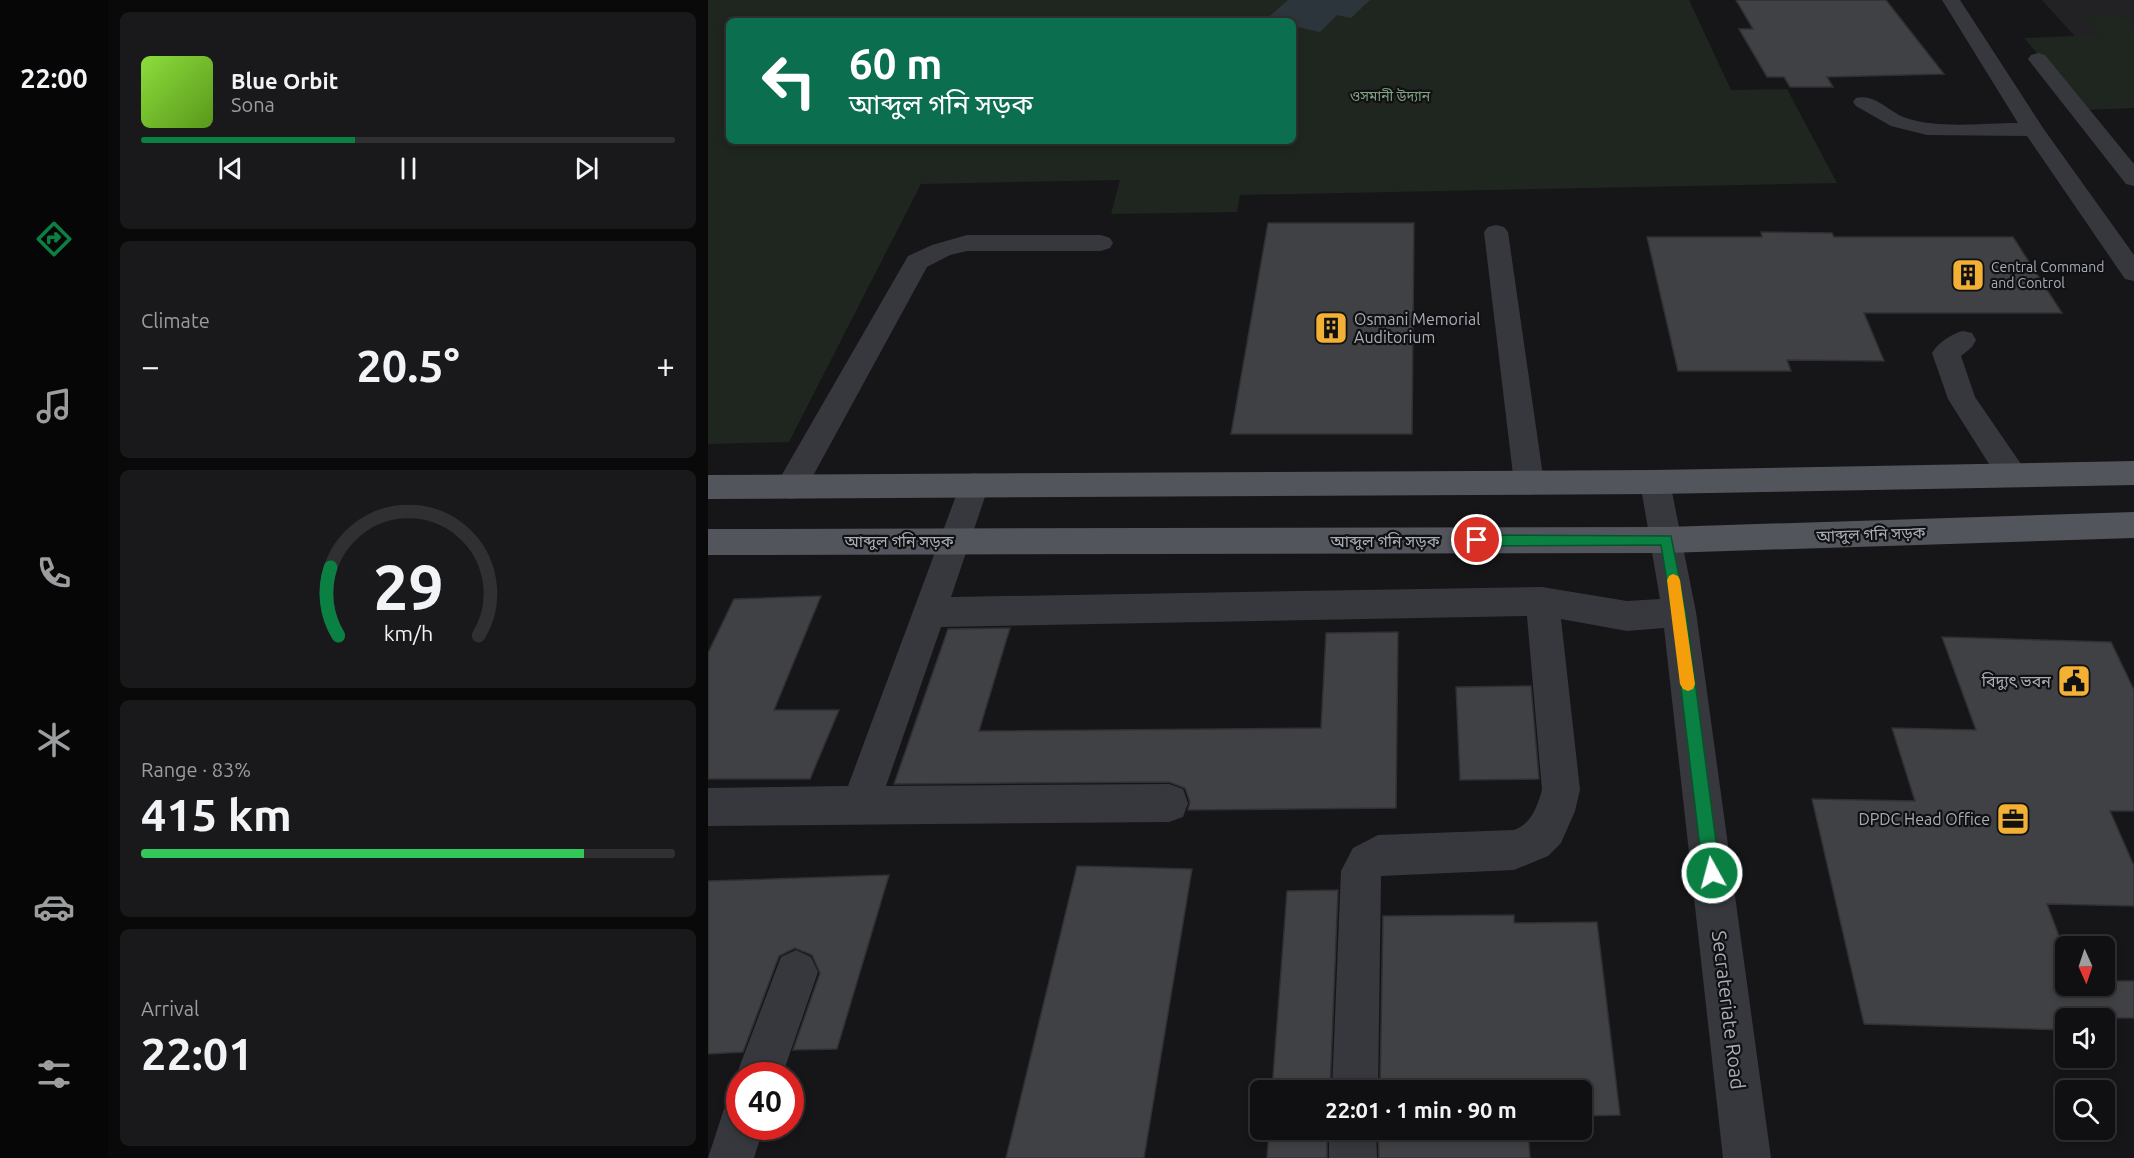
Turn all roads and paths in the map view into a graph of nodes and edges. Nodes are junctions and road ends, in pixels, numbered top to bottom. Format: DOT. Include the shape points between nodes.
graph roads {
  1 [pos="1951,0"];
  2 [pos="2038,59"];
  3 [pos="1863,102"];
  4 [pos="2032,130"];
  5 [pos="2134,179"];
  6 [pos="1496,232"];
  7 [pos="1101,243"];
  8 [pos="2134,273"];
  9 [pos="1963,340"];
  10 [pos="2134,472"];
  11 [pos="2012,475"];
  12 [pos="1655,482"];
  13 [pos="1529,483"];
  14 [pos="974,485"];
  15 [pos="791,487"];
  16 [pos="712,493"];
  17 [pos="2134,525"];
  18 [pos="1667,540"];
  19 [pos="954,541"];
  20 [pos="708,542"];
  21 [pos="1542,601"];
  22 [pos="929,612"];
  23 [pos="1679,612"];
  24 [pos="1169,803"];
  25 [pos="860,806"];
  26 [pos="708,807"];
  27 [pos="796,972"];
  28 [pos="764,1062"];
  29 [pos="1355,1080"];
  30 [pos="736,1140"];
  31 [pos="1353,1140"];
  32 [pos="730,1158"];
  33 [pos="1353,1158"];
  34 [pos="1747,1158"];
  1 -- 4 [label="street"];
  2 -- 5 [label="street"];
  3 -- 4 [label="street" via="1898,122 1927,129"];
  4 -- 8 [label="street"];
  6 -- 13 [label="street"];
  7 -- 15 [label="street" via="967,243 917,262"];
  9 -- 11 [label="street" via="1946,353 1962,399"];
  10 -- 11 [label="main road"];
  11 -- 12 [label="main road"];
  12 -- 13 [label="main road"];
  12 -- 18 [label="street, Secrateriate Road"];
  13 -- 14 [label="main road"];
  14 -- 15 [label="main road"];
  14 -- 19 [label="street"];
  15 -- 16 [label="main road"];
  17 -- 18 [label="main road, আব্দুল গনি সড়ক"];
  18 -- 19 [label="main road, আব্দুল গনি সড়ক"];
  18 -- 23 [label="street, Secrateriate Road"];
  19 -- 20 [label="main road, আব্দুল গনি সড়ক"];
  19 -- 22 [label="street"];
  21 -- 22 [label="street"];
  21 -- 23 [label="street" via="1627,616"];
  21 -- 29 [label="street" via="1562,790 1554,820 1531,846 1514,850 1378,855 1367,862 1361,871"];
  22 -- 25 [label="street"];
  23 -- 34 [label="street, Secrateriate Road"];
  24 -- 25 [label="street"];
  25 -- 26 [label="street"];
  27 -- 28 [label="street"];
  30 -- 32 [label="street"];
  31 -- 33 [label="street"];
}
